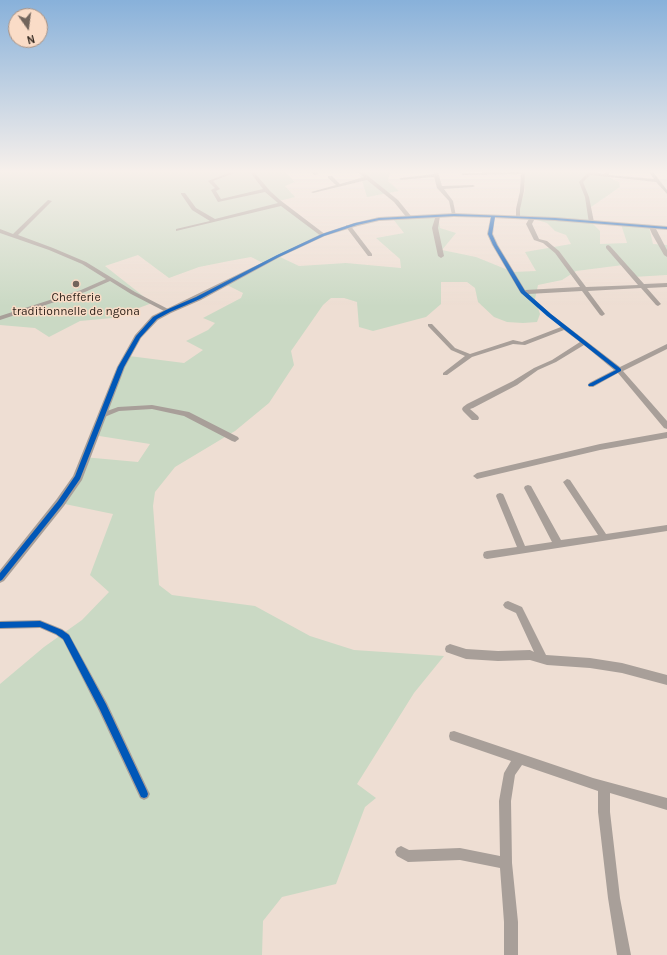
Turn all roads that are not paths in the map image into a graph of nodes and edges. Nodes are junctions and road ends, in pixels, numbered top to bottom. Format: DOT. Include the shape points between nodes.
graph roads {
  1 [pos="438,216"];
  2 [pos="493,216"];
  3 [pos="34,217"];
  4 [pos="207,217"];
  5 [pos="232,217"];
  6 [pos="299,217"];
  7 [pos="409,217"];
  8 [pos="422,217"];
  9 [pos="507,217"];
  10 [pos="518,217"];
  11 [pos="590,217"];
  12 [pos="532,218"];
  13 [pos="214,221"];
  14 [pos="591,222"];
  15 [pos="348,226"];
  16 [pos="652,227"];
  17 [pos="667,228"];
  18 [pos="178,230"];
  19 [pos="0,231"];
  20 [pos="323,235"];
  21 [pos="14,236"];
  22 [pos="608,247"];
  23 [pos="370,255"];
  24 [pos="667,255"];
  25 [pos="442,256"];
  26 [pos="111,279"];
  27 [pos="667,285"];
  28 [pos="643,286"];
  29 [pos="582,289"];
  30 [pos="523,292"];
  31 [pos="658,304"];
  32 [pos="168,311"];
  33 [pos="602,314"];
  34 [pos="0,318"];
  35 [pos="430,325"];
  36 [pos="564,328"];
  37 [pos="582,343"];
  38 [pos="665,348"];
  39 [pos="470,356"];
  40 [pos="619,370"];
  41 [pos="445,374"];
  42 [pos="591,385"];
  43 [pos="667,414"];
  44 [pos="102,416"];
  45 [pos="658,416"];
  46 [pos="475,418"];
  47 [pos="667,426"];
  48 [pos="667,435"];
  49 [pos="236,440"];
  50 [pos="477,476"];
  51 [pos="567,482"];
  52 [pos="528,488"];
  53 [pos="500,496"];
  54 [pos="667,528"];
  55 [pos="604,537"];
  56 [pos="558,544"];
  57 [pos="522,549"];
  58 [pos="487,555"];
  59 [pos="0,578"];
  60 [pos="508,605"];
  61 [pos="0,625"];
  62 [pos="450,649"];
  63 [pos="543,659"];
  64 [pos="667,680"];
  65 [pos="454,736"];
  66 [pos="520,759"];
  67 [pos="604,786"];
  68 [pos="144,794"];
  69 [pos="667,804"];
  70 [pos="401,852"];
  71 [pos="506,863"];
  72 [pos="511,955"];
  73 [pos="624,955"];
  1 -- 25 [label="street" via="435,228"];
  2 -- 30 [label="street" via="490,234"];
  3 -- 21 [label="street"];
  4 -- 13 [label="street"];
  5 -- 13 [label="street"];
  6 -- 20 [label="street"];
  7 -- 8 [label="street"];
  7 -- 15 [label="street" via="379,219"];
  9 -- 10 [label="street"];
  10 -- 12 [label="street"];
  11 -- 14 [label="street"];
  12 -- 14 [label="street"];
  12 -- 29 [label="street" via="529,224 537,240 545,242 557,252"];
  13 -- 18 [label="street"];
  14 -- 16 [label="street"];
  15 -- 20 [label="street"];
  15 -- 23 [label="street"];
  16 -- 17 [label="street"];
  16 -- 24 [label="street"];
  19 -- 21 [label="street"];
  20 -- 32 [label="street"];
  21 -- 26 [label="street" via="84,263"];
  22 -- 28 [label="street"];
  26 -- 32 [label="street"];
  26 -- 34 [label="street" via="83,291"];
  27 -- 28 [label="street"];
  28 -- 29 [label="street"];
  28 -- 31 [label="street"];
  29 -- 30 [label="street"];
  29 -- 33 [label="street"];
  30 -- 36 [label="street"];
  32 -- 44 [label="street" via="155,318 138,337 122,367"];
  35 -- 39 [label="street" via="453,348"];
  36 -- 37 [label="street"];
  36 -- 39 [label="street" via="522,344 513,342"];
  37 -- 40 [label="street"];
  37 -- 46 [label="street" via="466,409"];
  38 -- 40 [label="street"];
  39 -- 41 [label="street"];
  40 -- 42 [label="street"];
  40 -- 45 [label="street"];
  43 -- 45 [label="street"];
  44 -- 49 [label="street" via="118,408 152,407 186,414"];
  44 -- 59 [label="street" via="78,477"];
  45 -- 47 [label="street"];
  48 -- 50 [label="street"];
  51 -- 55 [label="street"];
  52 -- 56 [label="street"];
  53 -- 57 [label="street"];
  54 -- 55 [label="street"];
  55 -- 56 [label="street"];
  56 -- 57 [label="street"];
  57 -- 58 [label="street"];
  60 -- 63 [label="street" via="519,610"];
  61 -- 68 [label="street" via="40,624 66,637"];
  62 -- 63 [label="street" via="466,654 530,655"];
  63 -- 64 [label="street" via="622,668"];
  65 -- 66 [label="street"];
  66 -- 67 [label="street"];
  66 -- 71 [label="street" via="510,773 505,801"];
  67 -- 69 [label="street"];
  67 -- 73 [label="street" via="604,812 614,898"];
  70 -- 71 [label="street" via="408,856 460,854"];
  71 -- 72 [label="street"];
}
